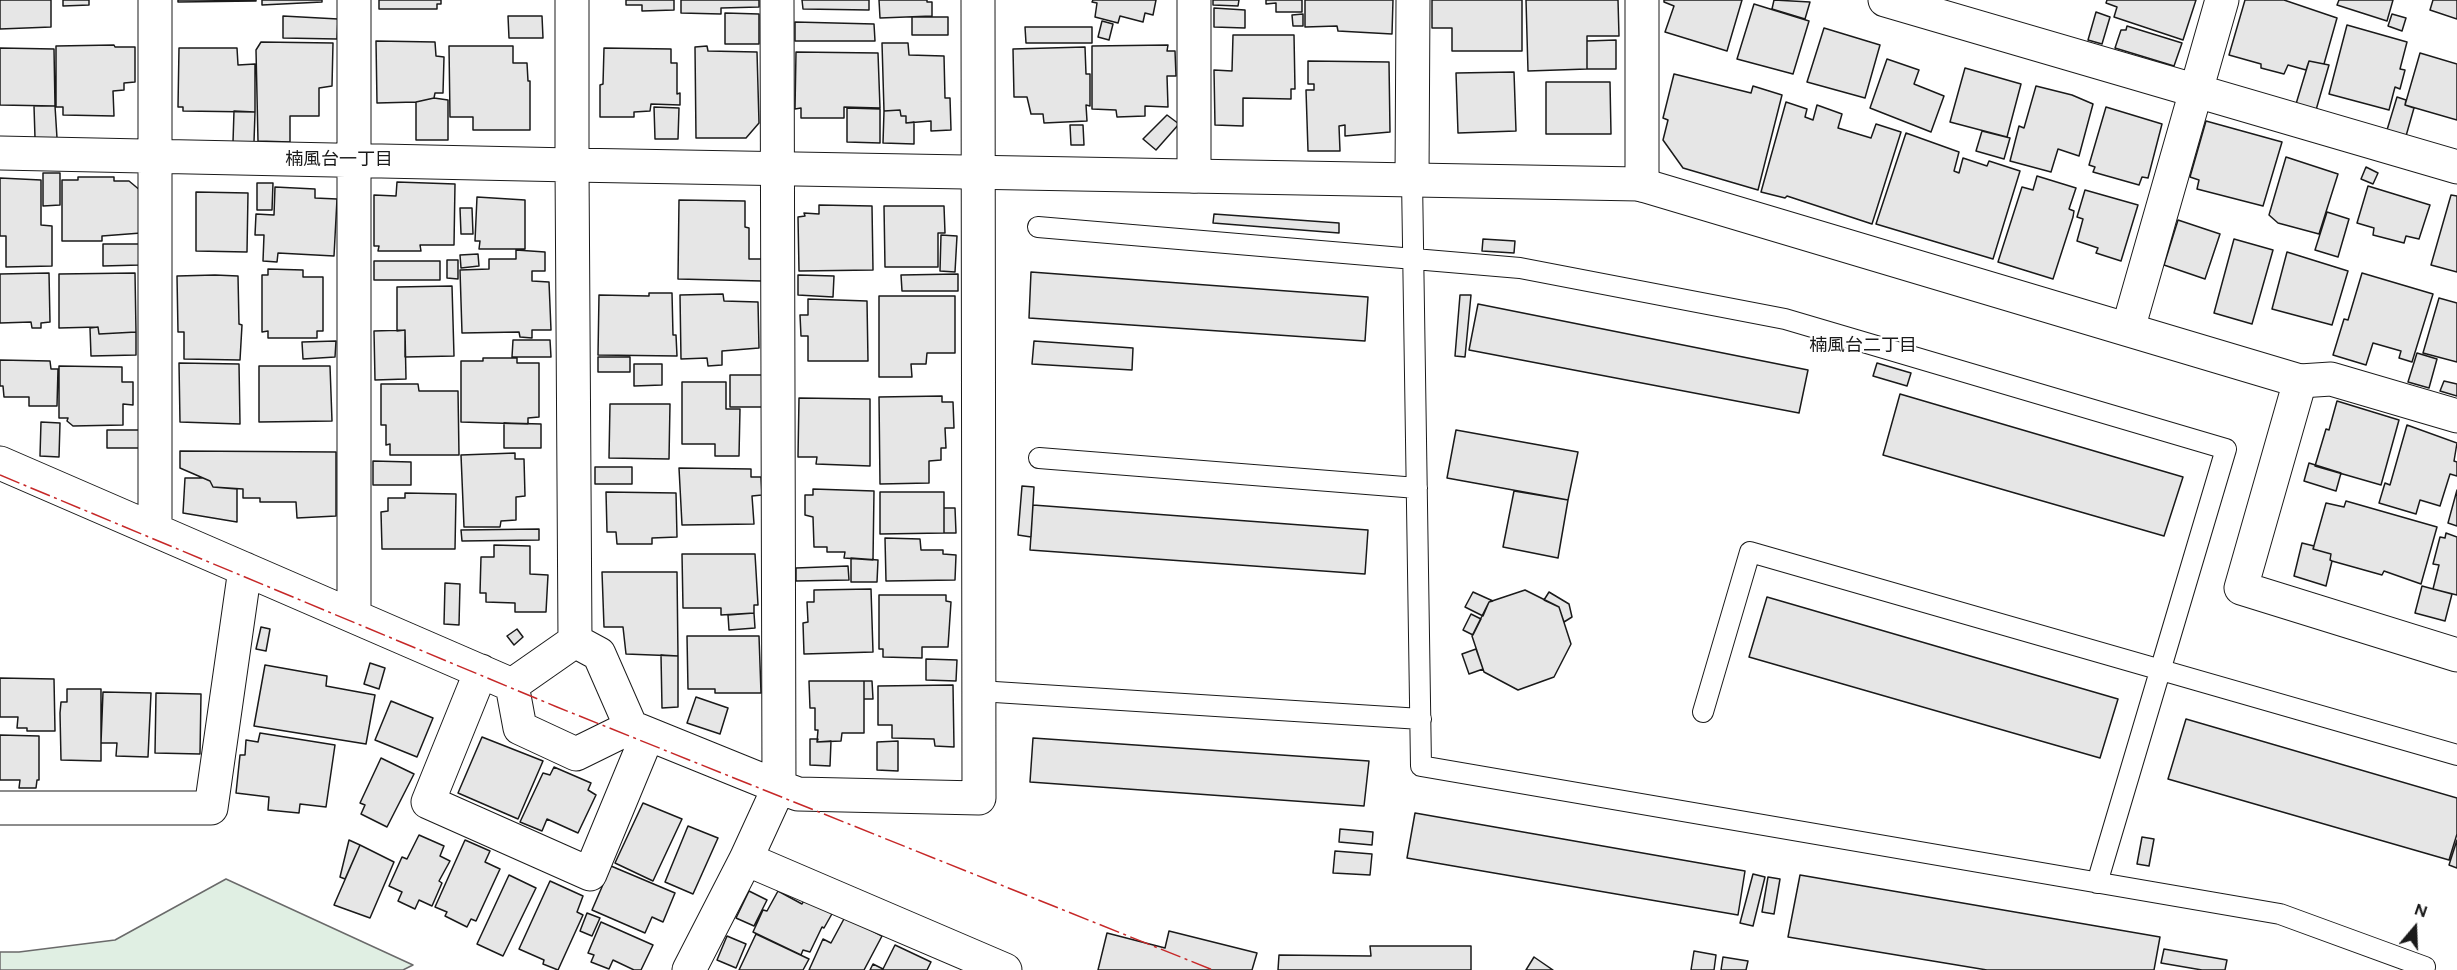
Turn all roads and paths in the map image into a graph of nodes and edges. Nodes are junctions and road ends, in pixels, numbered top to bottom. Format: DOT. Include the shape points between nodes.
graph roads {
  1 [pos="155,0"];
  2 [pos="354,0"];
  3 [pos="572,0"];
  4 [pos="777,0"];
  5 [pos="978,0"];
  6 [pos="1194,0"];
  7 [pos="1413,0"];
  8 [pos="1642,0"];
  9 [pos="1885,0"];
  10 [pos="2222,0"];
  11 [pos="2198,91"];
  12 [pos="0,153"];
  13 [pos="155,156"];
  14 [pos="354,160"];
  15 [pos="573,165"];
  16 [pos="2457,167"];
  17 [pos="778,168"];
  18 [pos="978,172"];
  19 [pos="1194,176"];
  20 [pos="1412,179"];
  21 [pos="1642,184"];
  22 [pos="1038,227"];
  23 [pos="1414,257"];
  24 [pos="2128,329"];
  25 [pos="2300,381"];
  26 [pos="2457,416"];
  27 [pos="1039,458"];
  28 [pos="0,463"];
  29 [pos="1417,488"];
  30 [pos="155,530"];
  31 [pos="245,570"];
  32 [pos="354,616"];
  33 [pos="575,641"];
  34 [pos="2457,656"];
  35 [pos="2161,670"];
  36 [pos="481,671"];
  37 [pos="512,685"];
  38 [pos="979,691"];
  39 [pos="1703,712"];
  40 [pos="1421,719"];
  41 [pos="639,731"];
  42 [pos="2457,755"];
  43 [pos="779,787"];
  44 [pos="0,808"];
  45 [pos="746,859"];
  46 [pos="2097,883"];
  47 [pos="951,959"];
  48 [pos="2425,967"];
  49 [pos="689,970"];
  50 [pos="1005,970"];
  1 -- 13 [label="street"];
  2 -- 14 [label="street"];
  3 -- 15 [label="street"];
  4 -- 17 [label="street"];
  5 -- 18 [label="street"];
  6 -- 19 [label="street"];
  7 -- 20 [label="street"];
  8 -- 21 [label="street"];
  9 -- 11 [label="street"];
  10 -- 11 [label="street"];
  11 -- 16 [label="street"];
  11 -- 24 [label="street"];
  12 -- 13 [label="street"];
  13 -- 14 [label="street"];
  13 -- 30 [label="street"];
  14 -- 15 [label="street"];
  14 -- 32 [label="street"];
  15 -- 17 [label="street"];
  15 -- 33 [label="street"];
  17 -- 18 [label="street"];
  17 -- 43 [label="street"];
  18 -- 19 [label="street"];
  18 -- 38 [label="street"];
  19 -- 20 [label="street"];
  20 -- 21 [label="street"];
  20 -- 23 [label="lane"];
  21 -- 24 [label="street"];
  22 -- 23 [label="lane"];
  23 -- 29 [label="lane"];
  23 -- 35 [label="lane" via="1520,268 1785,319 2226,449"];
  24 -- 25 [label="street"];
  25 -- 26 [label="street" via="2331,380"];
  25 -- 34 [label="street" via="2241,588"];
  27 -- 29 [label="lane"];
  28 -- 30 [label="street"];
  29 -- 40 [label="lane"];
  30 -- 31 [label="street"];
  31 -- 32 [label="street"];
  31 -- 44 [label="street" via="211,808"];
  32 -- 36 [label="street"];
  33 -- 37 [label="street"];
  33 -- 41 [label="street" via="599,654"];
  35 -- 39 [label="lane" via="1750,552"];
  35 -- 42 [label="lane"];
  35 -- 46 [label="lane"];
  36 -- 37 [label="street"];
  36 -- 41 [label="street" via="428,802 590,874"];
  37 -- 41 [label="street" via="520,728 576,754"];
  38 -- 40 [label="lane"];
  38 -- 43 [label="street" via="979,798 798,794"];
  40 -- 46 [label="lane" via="1421,766"];
  41 -- 43 [label="street"];
  43 -- 45 [label="street"];
  45 -- 47 [label="street"];
  45 -- 49 [label="street"];
  46 -- 48 [label="lane" via="2280,914"];
  47 -- 50 [label="street"];
}
